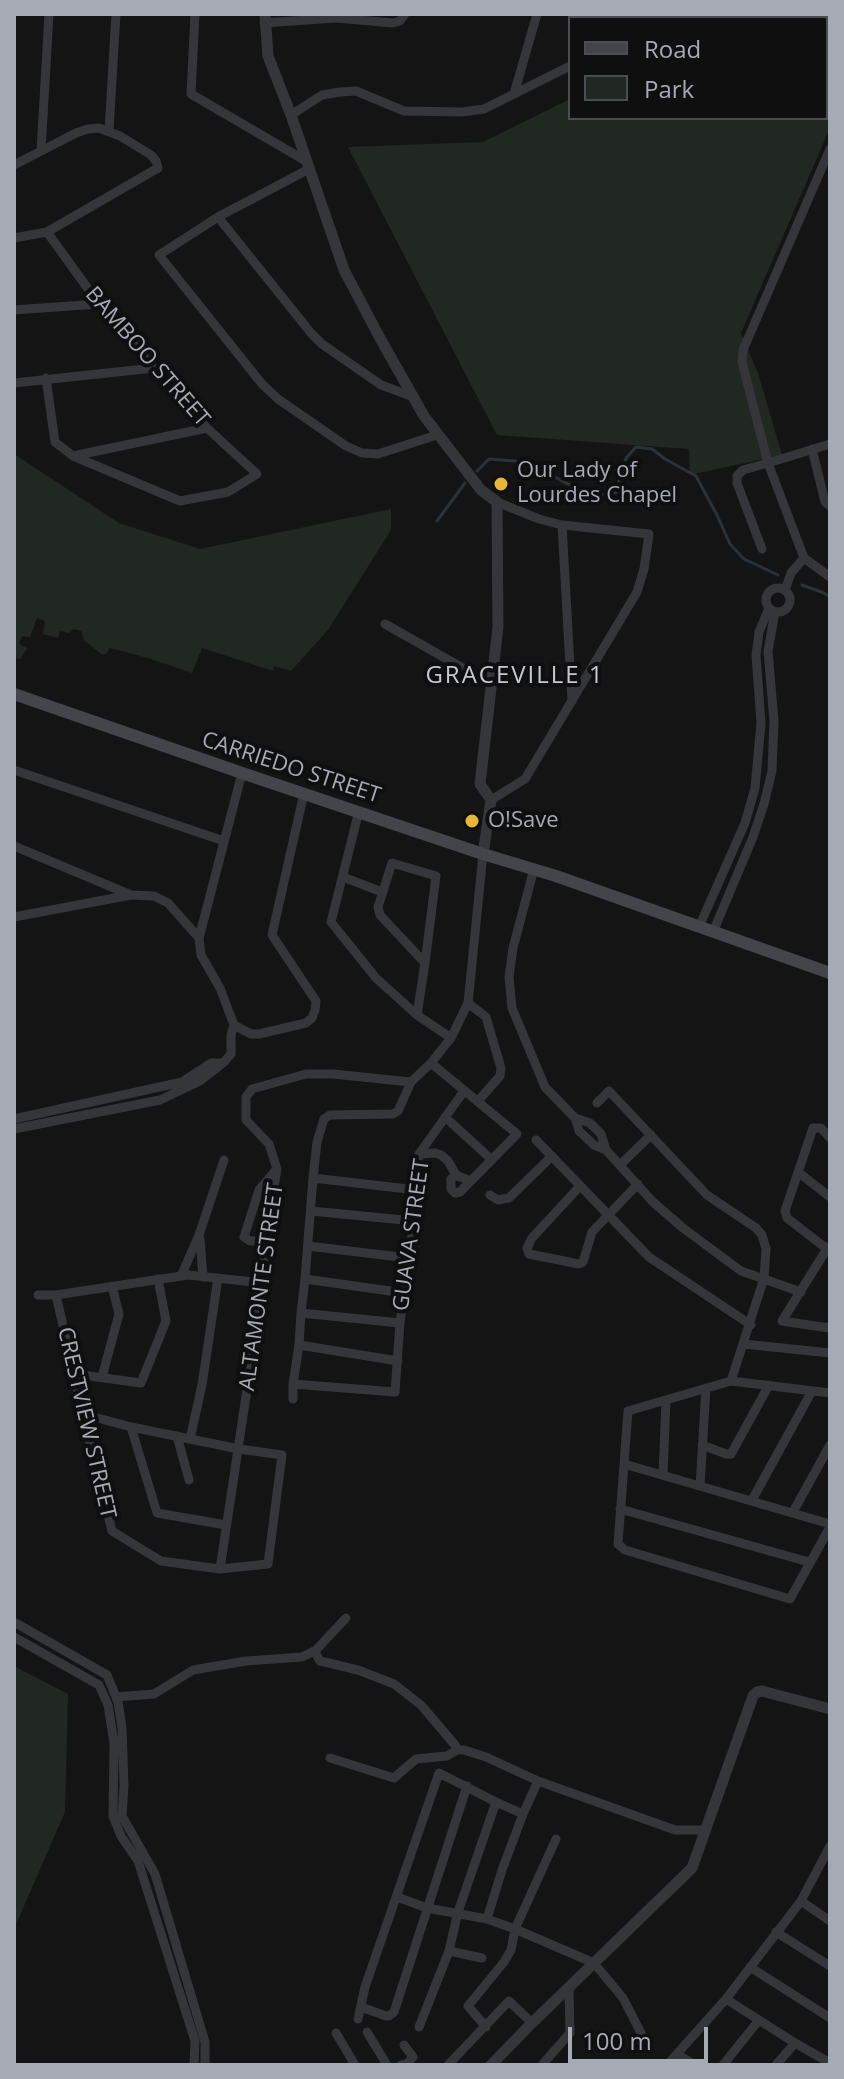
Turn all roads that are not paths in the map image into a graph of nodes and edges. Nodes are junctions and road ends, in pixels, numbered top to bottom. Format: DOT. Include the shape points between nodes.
graph roads {
  1 [pos="49,14"];
  2 [pos="116,14"];
  3 [pos="195,14"];
  4 [pos="405,14"];
  5 [pos="537,14"];
  6 [pos="336,16"];
  7 [pos="264,18"];
  8 [pos="568,67"];
  9 [pos="514,94"];
  10 [pos="291,115"];
  11 [pos="109,130"];
  12 [pos="830,149"];
  13 [pos="41,151"];
  14 [pos="14,165"];
  15 [pos="308,165"];
  16 [pos="218,217"];
  17 [pos="47,232"];
  18 [pos="14,238"];
  19 [pos="99,304"];
  20 [pos="14,310"];
  21 [pos="154,368"];
  22 [pos="46,378"];
  23 [pos="14,383"];
  24 [pos="411,396"];
  25 [pos="207,428"];
  26 [pos="437,435"];
  27 [pos="830,444"];
  28 [pos="812,449"];
  29 [pos="73,456"];
  30 [pos="768,463"];
  31 [pos="497,502"];
  32 [pos="830,506"];
  33 [pos="562,525"];
  34 [pos="762,549"];
  35 [pos="804,558"];
  36 [pos="830,577"];
  37 [pos="785,590"];
  38 [pos="772,610"];
  39 [pos="385,624"];
  40 [pos="491,684"];
  41 [pos="14,694"];
  42 [pos="572,701"];
  43 [pos="14,770"];
  44 [pos="242,773"];
  45 [pos="304,793"];
  46 [pos="491,800"];
  47 [pos="359,811"];
  48 [pos="224,841"];
  49 [pos="14,846"];
  50 [pos="483,854"];
  51 [pos="534,869"];
  52 [pos="343,877"];
  53 [pos="382,892"];
  54 [pos="131,895"];
  55 [pos="14,917"];
  56 [pos="699,927"];
  57 [pos="713,932"];
  58 [pos="199,938"];
  59 [pos="425,963"];
  60 [pos="830,973"];
  61 [pos="468,1003"];
  62 [pos="417,1015"];
  63 [pos="234,1025"];
  64 [pos="451,1038"];
  65 [pos="223,1063"];
  66 [pos="431,1063"];
  67 [pos="411,1082"];
  68 [pos="464,1091"];
  69 [pos="478,1101"];
  70 [pos="597,1103"];
  71 [pos="445,1117"];
  72 [pos="14,1119"];
  73 [pos="14,1129"];
  74 [pos="651,1135"];
  75 [pos="830,1138"];
  76 [pos="536,1140"];
  77 [pos="419,1154"];
  78 [pos="552,1156"];
  79 [pos="224,1160"];
  80 [pos="492,1160"];
  81 [pos="620,1165"];
  82 [pos="277,1169"];
  83 [pos="798,1172"];
  84 [pos="456,1175"];
  85 [pos="313,1178"];
  86 [pos="470,1181"];
  87 [pos="638,1184"];
  88 [pos="580,1186"];
  89 [pos="416,1190"];
  90 [pos="490,1195"];
  91 [pos="830,1197"];
  92 [pos="311,1211"];
  93 [pos="607,1215"];
  94 [pos="414,1221"];
  95 [pos="199,1235"];
  96 [pos="265,1241"];
  97 [pos="308,1246"];
  98 [pos="828,1247"];
  99 [pos="408,1258"];
  100 [pos="181,1276"];
  101 [pos="203,1277"];
  102 [pos="218,1278"];
  103 [pos="764,1278"];
  104 [pos="158,1279"];
  105 [pos="305,1279"];
  106 [pos="263,1283"];
  107 [pos="112,1286"];
  108 [pos="801,1292"];
  109 [pos="404,1293"];
  110 [pos="38,1295"];
  111 [pos="56,1295"];
  112 [pos="301,1313"];
  113 [pos="400,1323"];
  114 [pos="751,1325"];
  115 [pos="830,1326"];
  116 [pos="744,1344"];
  117 [pos="299,1345"];
  118 [pos="830,1353"];
  119 [pos="398,1361"];
  120 [pos="75,1374"];
  121 [pos="102,1377"];
  122 [pos="731,1381"];
  123 [pos="293,1384"];
  124 [pos="769,1385"];
  125 [pos="706,1388"];
  126 [pos="812,1391"];
  127 [pos="830,1393"];
  128 [pos="293,1399"];
  129 [pos="666,1400"];
  130 [pos="83,1414"];
  131 [pos="131,1427"];
  132 [pos="177,1436"];
  133 [pos="190,1439"];
  134 [pos="702,1445"];
  135 [pos="830,1445"];
  136 [pos="239,1449"];
  137 [pos="624,1464"];
  138 [pos="663,1475"];
  139 [pos="189,1480"];
  140 [pos="700,1486"];
  141 [pos="752,1500"];
  142 [pos="620,1509"];
  143 [pos="793,1512"];
  144 [pos="226,1525"];
  145 [pos="830,1525"];
  146 [pos="809,1562"];
  147 [pos="220,1569"];
  148 [pos="346,1618"];
  149 [pos="14,1622"];
  150 [pos="14,1637"];
  151 [pos="316,1650"];
  152 [pos="116,1697"];
  153 [pos="830,1709"];
  154 [pos="457,1750"];
  155 [pos="330,1758"];
  156 [pos="538,1781"];
  157 [pos="467,1786"];
  158 [pos="496,1802"];
  159 [pos="523,1814"];
  160 [pos="705,1830"];
  161 [pos="556,1839"];
  162 [pos="830,1846"];
  163 [pos="397,1897"];
  164 [pos="801,1901"];
  165 [pos="427,1908"];
  166 [pos="458,1912"];
  167 [pos="487,1919"];
  168 [pos="830,1921"];
  169 [pos="515,1929"];
  170 [pos="776,1932"];
  171 [pos="449,1951"];
  172 [pos="482,1958"];
  173 [pos="594,1963"];
  174 [pos="830,1966"];
  175 [pos="750,1967"];
  176 [pos="569,1989"];
  177 [pos="726,1999"];
  178 [pos="361,2007"];
  179 [pos="830,2018"];
  180 [pos="358,2019"];
  181 [pos="759,2020"];
  182 [pos="532,2023"];
  183 [pos="419,2027"];
  184 [pos="486,2027"];
  185 [pos="367,2032"];
  186 [pos="336,2033"];
  187 [pos="641,2033"];
  188 [pos="795,2043"];
  189 [pos="404,2045"];
  190 [pos="677,2054"];
  191 [pos="455,2063"];
  192 [pos="828,2063"];
  193 [pos="194,2065"];
  194 [pos="205,2065"];
  195 [pos="355,2065"];
  196 [pos="387,2065"];
  197 [pos="405,2065"];
  198 [pos="491,2065"];
  199 [pos="542,2065"];
  200 [pos="667,2065"];
  201 [pos="695,2065"];
  202 [pos="723,2065"];
  203 [pos="776,2065"];
  1 -- 13 [label="street"];
  2 -- 11 [label="street"];
  3 -- 15 [label="street" via="191,94"];
  4 -- 6 [label="street" via="393,23"];
  5 -- 9 [label="street"];
  6 -- 7 [label="street"];
  7 -- 10 [label="street" via="268,56"];
  8 -- 9 [label="street"];
  9 -- 10 [label="street" via="475,111 404,111 356,91 340,92 322,95"];
  10 -- 15 [label="street"];
  11 -- 13 [label="street" via="88,129"];
  11 -- 17 [label="street" via="151,155 158,168"];
  12 -- 30 [label="street" via="743,350"];
  13 -- 14 [label="street"];
  15 -- 16 [label="street"];
  15 -- 24 [label="street" via="344,270"];
  16 -- 24 [label="street" via="322,344 381,385"];
  16 -- 26 [label="street" via="159,255 262,384 362,453 378,454"];
  17 -- 18 [label="street"];
  17 -- 19 [label="street, BAMBOO STREET"];
  19 -- 20 [label="street"];
  19 -- 21 [label="street, BAMBOO STREET"];
  21 -- 22 [label="street"];
  21 -- 25 [label="street, BAMBOO STREET"];
  22 -- 23 [label="street"];
  22 -- 29 [label="street" via="55,442"];
  24 -- 26 [label="street"];
  25 -- 29 [label="street"];
  25 -- 29 [label="street, BAMBOO STREET" via="257,474 228,492 180,501"];
  26 -- 31 [label="street"];
  27 -- 28 [label="street"];
  28 -- 30 [label="street"];
  28 -- 32 [label="street"];
  30 -- 34 [label="street" via="737,476"];
  30 -- 35 [label="street"];
  31 -- 33 [label="street"];
  31 -- 40 [label="street" via="498,627"];
  33 -- 42 [label="street"];
  33 -- 42 [label="street" via="649,534 637,592"];
  35 -- 36 [label="street"];
  35 -- 37 [label="street"];
  37 -- 38 [label="street" via="790,603 783,611"];
  37 -- 38 [label="street" via="768,593"];
  38 -- 56 [label="street" via="759,632 756,655 761,723 755,788"];
  38 -- 57 [label="street" via="772,771 753,837"];
  39 -- 40 [label="street"];
  40 -- 46 [label="street" via="480,784"];
  41 -- 44 [label="main road, CARRIEDO STREET"];
  42 -- 46 [label="street" via="525,779"];
  43 -- 48 [label="street"];
  44 -- 45 [label="main road, CARRIEDO STREET"];
  44 -- 48 [label="street"];
  45 -- 47 [label="main road, CARRIEDO STREET"];
  45 -- 63 [label="street" via="272,935 316,1001 315,1010 306,1023 259,1034"];
  46 -- 50 [label="street"];
  47 -- 50 [label="main road, CARRIEDO STREET"];
  47 -- 52 [label="street"];
  48 -- 58 [label="street"];
  49 -- 54 [label="street"];
  50 -- 51 [label="main road, CARRIEDO STREET"];
  50 -- 61 [label="street"];
  51 -- 56 [label="main road, CARRIEDO STREET"];
  51 -- 81 [label="street" via="513,948 512,1008 545,1087 575,1118 601,1134 606,1150"];
  52 -- 53 [label="street"];
  52 -- 62 [label="street" via="331,922 376,978"];
  53 -- 59 [label="street" via="380,915"];
  53 -- 59 [label="street" via="392,863 436,876"];
  54 -- 55 [label="street"];
  54 -- 58 [label="street" via="168,903"];
  56 -- 57 [label="main road, CARRIEDO STREET"];
  57 -- 60 [label="main road, CARRIEDO STREET"];
  58 -- 63 [label="street" via="201,955"];
  59 -- 62 [label="street"];
  61 -- 64 [label="street"];
  61 -- 69 [label="street" via="486,1017 501,1072"];
  62 -- 64 [label="street"];
  63 -- 65 [label="street" via="231,1054"];
  64 -- 66 [label="street"];
  65 -- 72 [label="street" via="211,1063 182,1082"];
  65 -- 73 [label="street" via="160,1100"];
  66 -- 67 [label="street"];
  66 -- 68 [label="street"];
  67 -- 82 [label="street, ALTAMONTE STREET" via="306,1074 252,1089 246,1097 246,1120 269,1144"];
  67 -- 85 [label="street" via="396,1113 327,1116 317,1142"];
  68 -- 69 [label="street"];
  68 -- 71 [label="street, GUAVA STREET"];
  69 -- 80 [label="street" via="517,1134"];
  70 -- 74 [label="street" via="609,1091"];
  71 -- 77 [label="street, GUAVA STREET"];
  71 -- 80 [label="street"];
  74 -- 81 [label="street"];
  74 -- 103 [label="street" via="707,1195 761,1232"];
  75 -- 83 [label="street" via="821,1128 813,1128"];
  76 -- 78 [label="street"];
  77 -- 84 [label="street" via="441,1155"];
  77 -- 89 [label="street, GUAVA STREET"];
  78 -- 88 [label="street"];
  78 -- 90 [label="street" via="509,1198"];
  79 -- 95 [label="street"];
  80 -- 86 [label="street"];
  81 -- 87 [label="street"];
  82 -- 96 [label="street, ALTAMONTE STREET"];
  82 -- 96 [label="street" via="259,1190 244,1237"];
  83 -- 91 [label="street"];
  83 -- 98 [label="street" via="787,1218"];
  84 -- 86 [label="street"];
  84 -- 86 [label="street" via="451,1179 455,1193"];
  85 -- 89 [label="street"];
  85 -- 92 [label="street"];
  87 -- 93 [label="street"];
  87 -- 103 [label="street" via="720,1256 741,1271"];
  88 -- 93 [label="street"];
  88 -- 93 [label="street" via="532,1238 527,1253 579,1264 592,1232"];
  89 -- 94 [label="street, GUAVA STREET"];
  92 -- 94 [label="street"];
  92 -- 97 [label="street"];
  93 -- 114 [label="street" via="649,1257"];
  94 -- 99 [label="street, GUAVA STREET"];
  95 -- 100 [label="street"];
  95 -- 101 [label="street"];
  96 -- 106 [label="street, ALTAMONTE STREET"];
  97 -- 99 [label="street"];
  97 -- 105 [label="street"];
  98 -- 108 [label="street"];
  99 -- 109 [label="street, GUAVA STREET"];
  100 -- 101 [label="street"];
  100 -- 104 [label="street"];
  101 -- 102 [label="street"];
  102 -- 106 [label="street"];
  102 -- 133 [label="street"];
  103 -- 108 [label="street"];
  103 -- 114 [label="street"];
  104 -- 107 [label="street"];
  104 -- 121 [label="street" via="166,1321 141,1383"];
  105 -- 109 [label="street"];
  105 -- 112 [label="street"];
  106 -- 136 [label="street, ALTAMONTE STREET"];
  107 -- 111 [label="street"];
  107 -- 121 [label="street" via="119,1314"];
  108 -- 115 [label="street" via="782,1321"];
  109 -- 113 [label="street, GUAVA STREET"];
  110 -- 111 [label="street"];
  111 -- 120 [label="street, CRESTVIEW STREET"];
  112 -- 113 [label="street"];
  112 -- 117 [label="street"];
  113 -- 119 [label="street, GUAVA STREET"];
  114 -- 116 [label="street"];
  116 -- 118 [label="street"];
  116 -- 122 [label="street"];
  117 -- 119 [label="street"];
  117 -- 123 [label="street"];
  119 -- 123 [label="street, GUAVA STREET" via="395,1392"];
  120 -- 121 [label="street"];
  120 -- 130 [label="street, CRESTVIEW STREET"];
  122 -- 124 [label="street"];
  122 -- 125 [label="street"];
  123 -- 128 [label="street"];
  124 -- 126 [label="street"];
  124 -- 134 [label="street" via="731,1454"];
  125 -- 129 [label="street"];
  125 -- 134 [label="street"];
  126 -- 127 [label="street"];
  126 -- 141 [label="street"];
  129 -- 137 [label="street" via="628,1411"];
  129 -- 138 [label="street"];
  130 -- 131 [label="street"];
  130 -- 147 [label="street, CRESTVIEW STREET" via="112,1531 161,1561"];
  131 -- 132 [label="street"];
  131 -- 144 [label="street" via="157,1513"];
  132 -- 133 [label="street"];
  132 -- 139 [label="street"];
  133 -- 136 [label="street"];
  134 -- 140 [label="street"];
  135 -- 143 [label="street"];
  136 -- 144 [label="street, ALTAMONTE STREET"];
  136 -- 147 [label="street, CRESTVIEW STREET" via="282,1455 268,1564"];
  137 -- 138 [label="street"];
  137 -- 142 [label="street"];
  138 -- 140 [label="street"];
  140 -- 141 [label="street"];
  141 -- 143 [label="street"];
  142 -- 146 [label="street"];
  142 -- 146 [label="street" via="621,1549 790,1599"];
  143 -- 145 [label="street"];
  144 -- 147 [label="street, ALTAMONTE STREET"];
  145 -- 146 [label="street"];
  148 -- 151 [label="street"];
  149 -- 152 [label="street" via="107,1675"];
  150 -- 193 [label="street" via="99,1685 108,1705 114,1743 113,1816 138,1861 195,2041"];
  151 -- 152 [label="street" via="302,1657 193,1670 154,1694"];
  151 -- 154 [label="street" via="320,1661 394,1684 421,1705"];
  152 -- 194 [label="street" via="122,1728 122,1816 155,1874 205,2042"];
  153 -- 160 [label="street" via="757,1692"];
  154 -- 155 [label="street" via="416,1759 394,1778"];
  154 -- 156 [label="street"];
  156 -- 159 [label="street"];
  156 -- 160 [label="street" via="675,1830"];
  157 -- 158 [label="street"];
  157 -- 163 [label="street" via="439,1773"];
  157 -- 165 [label="street"];
  158 -- 159 [label="street"];
  158 -- 166 [label="street"];
  159 -- 167 [label="street"];
  160 -- 173 [label="street" via="692,1868"];
  161 -- 169 [label="street"];
  162 -- 164 [label="street"];
  163 -- 165 [label="street"];
  163 -- 178 [label="street"];
  164 -- 168 [label="street"];
  164 -- 170 [label="street"];
  165 -- 166 [label="street"];
  165 -- 178 [label="street" via="392,2015"];
  166 -- 167 [label="street"];
  166 -- 171 [label="street"];
  167 -- 169 [label="street"];
  169 -- 173 [label="street"];
  169 -- 184 [label="street" via="504,1962 468,2006"];
  170 -- 174 [label="street"];
  170 -- 175 [label="street"];
  171 -- 172 [label="street"];
  171 -- 183 [label="street"];
  173 -- 176 [label="street"];
  173 -- 187 [label="street" via="623,1998"];
  175 -- 177 [label="street"];
  175 -- 179 [label="street"];
  176 -- 182 [label="street"];
  176 -- 199 [label="street" via="570,2033"];
  177 -- 181 [label="street"];
  177 -- 190 [label="street"];
  178 -- 180 [label="street"];
  181 -- 188 [label="street"];
  181 -- 202 [label="street"];
  182 -- 184 [label="street" via="509,2001"];
  182 -- 198 [label="street"];
  184 -- 191 [label="street"];
  185 -- 196 [label="street"];
  186 -- 195 [label="street"];
  188 -- 192 [label="street"];
  188 -- 203 [label="street"];
  189 -- 197 [label="street" via="413,2057"];
  190 -- 200 [label="street"];
  190 -- 201 [label="street"];
}
